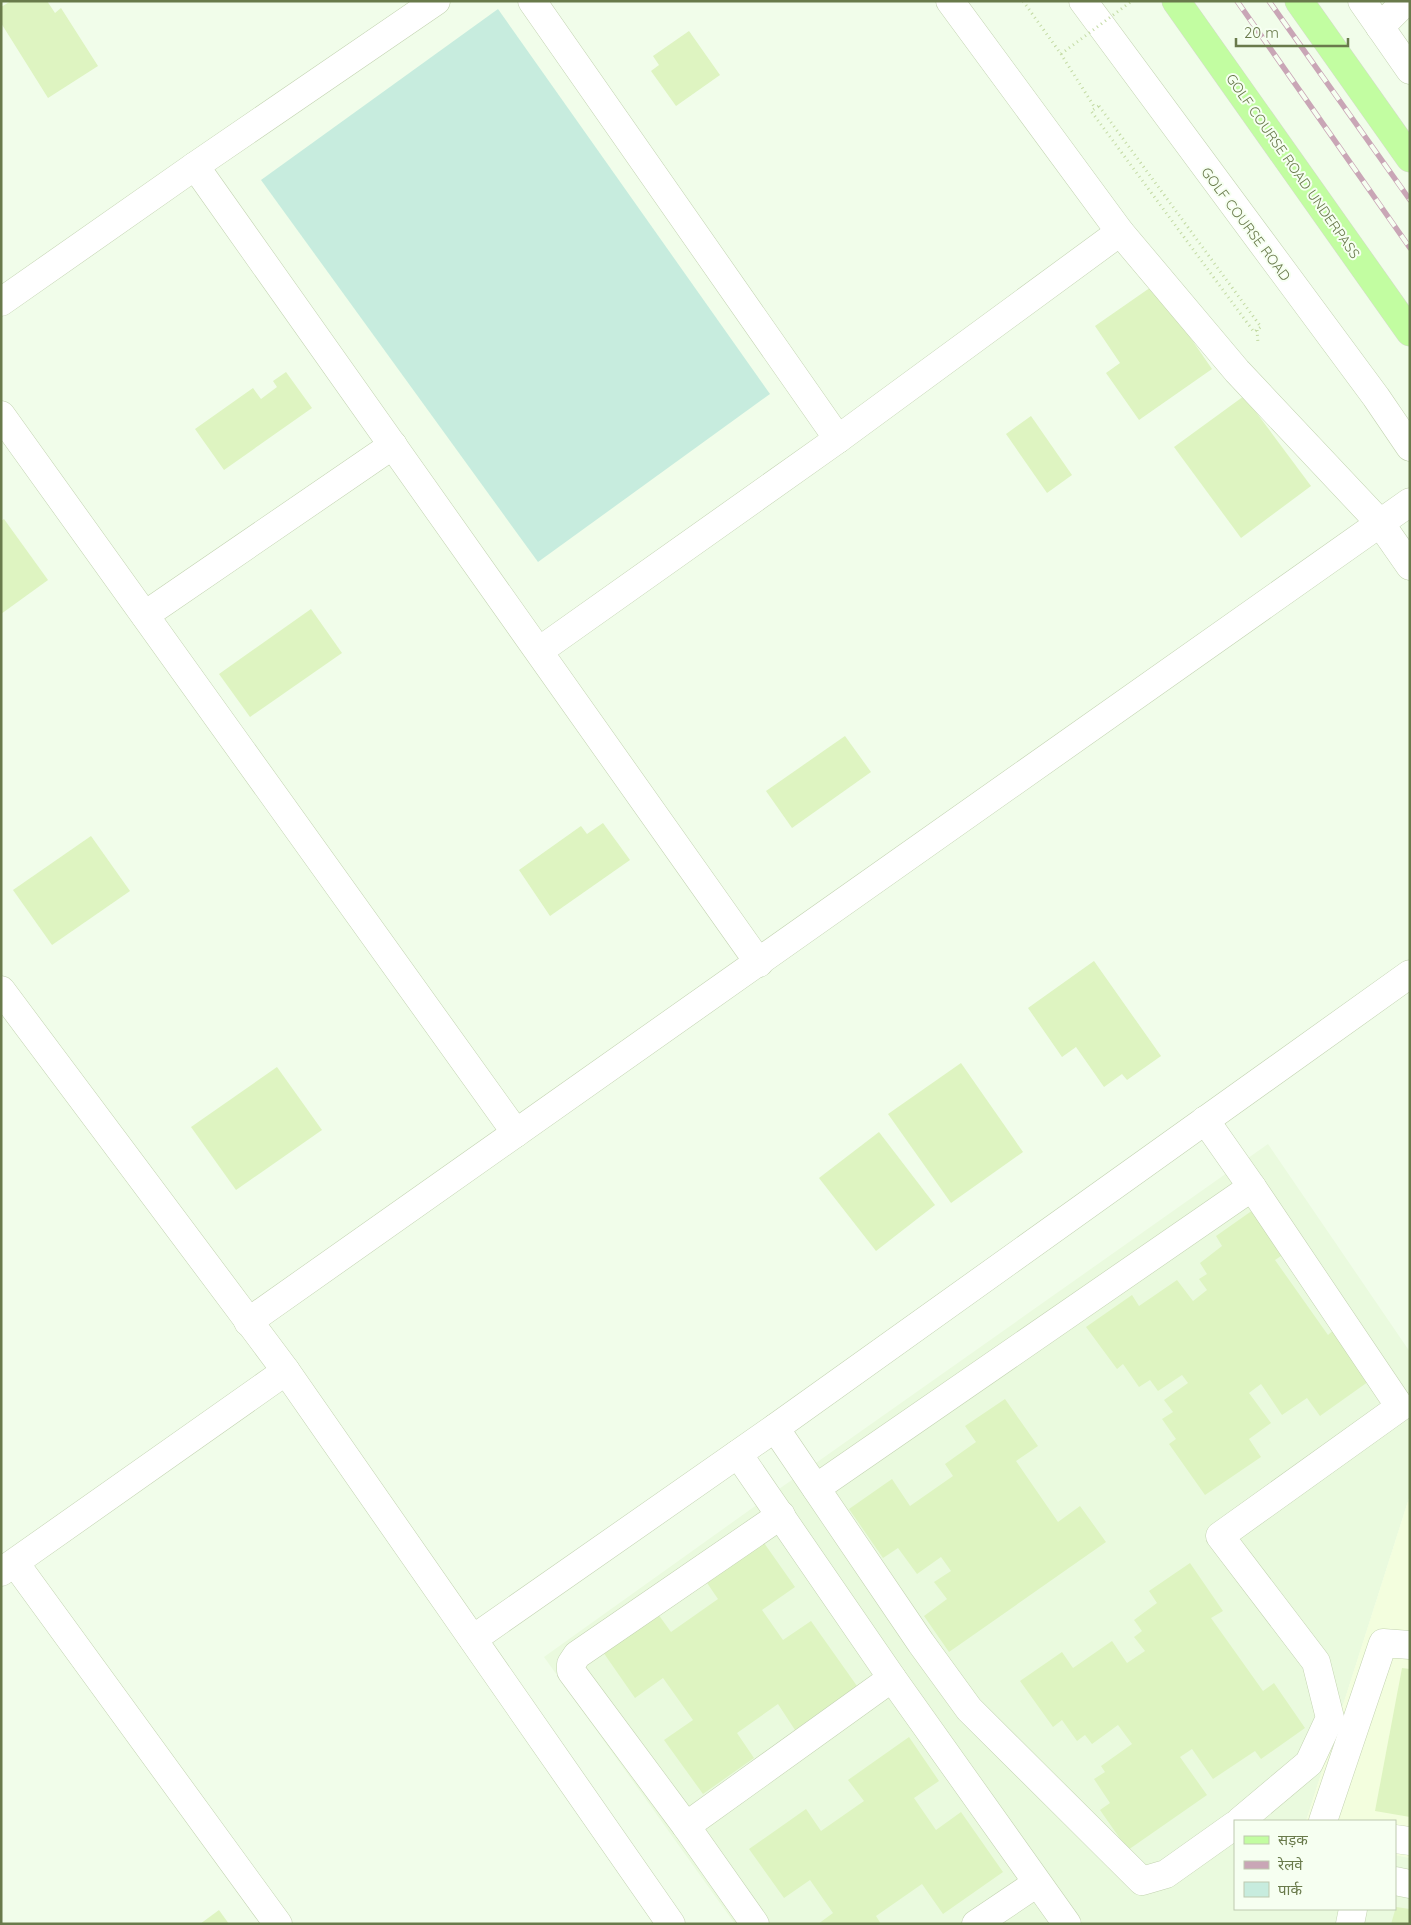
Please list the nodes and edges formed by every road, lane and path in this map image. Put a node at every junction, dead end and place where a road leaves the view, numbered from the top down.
1 (436, 1) edge
2 (532, 1) edge
3 (950, 1) edge
4 (1023, 1) edge
5 (1082, 1) edge
6 (1132, 1) edge
7 (1176, 1) edge
8 (1299, 1) edge
9 (1362, 1) edge
10 (1406, 1) edge
11 (1380, 27) junction
12 (1061, 54) junction
13 (1410, 70) edge
14 (1095, 108) junction
15 (1410, 158) edge
16 (195, 166) junction
17 (1120, 232) junction
18 (1, 302) edge
19 (1410, 332) edge
20 (1, 415) edge
21 (838, 439) junction
22 (393, 445) junction
23 (1410, 446) edge
24 (1410, 502) edge
25 (1380, 523) junction
26 (1410, 566) edge
27 (145, 615) junction
28 (539, 651) junction
29 (759, 963) junction
30 (1410, 974) edge
31 (1, 990) edge
32 (1205, 1120) junction
33 (516, 1133) junction
34 (1252, 1187) junction
35 (248, 1322) junction
36 (286, 1372) junction
37 (775, 1428) junction
38 (738, 1454) junction
39 (816, 1488) junction
40 (781, 1515) junction
41 (8, 1568) edge
42 (473, 1639) junction
43 (1410, 1645) edge
44 (892, 1678) junction
45 (1241, 1820) edge
46 (1323, 1820) edge
47 (686, 1826) junction
48 (1234, 1826) edge
49 (1396, 1839) edge
50 (1410, 1841) edge
51 (1037, 1882) junction
52 (1396, 1882) edge
53 (1410, 1884) edge
54 (1353, 1910) edge
55 (278, 1924) edge
56 (671, 1924) edge
57 (755, 1924) edge
58 (976, 1924) edge
59 (1067, 1924) edge
60 (1350, 1924) edge

1 - 16 street
2 - 21 street
3 - 17 street
4 - 12 path
5 - 23 street, GOLF COURSE ROAD
6 - 12 path, bridge
7 - 19 main road, GOLF COURSE ROAD UNDERPASS
8 - 15 main road
9 - 11 street
10 - 11 street
11 - 13 street
12 - 14 path
14 - 14 path
16 - 18 street
16 - 22 street
17 - 21 street
17 - 25 street
20 - 27 street
21 - 28 street
22 - 27 street
22 - 28 street
24 - 25 street
25 - 26 street
25 - 29 street
27 - 33 street
28 - 29 street
29 - 33 street
30 - 32 street
31 - 35 street
32 - 34 street
32 - 37 street
33 - 35 street
34 - 39 street
34 - 45 street
35 - 36 street
36 - 41 street
36 - 42 street
37 - 38 street
37 - 39 street
38 - 40 street
38 - 42 street
39 - 48 street
40 - 44 street
40 - 47 street
41 - 55 street
42 - 56 street
43 - 46 street
44 - 47 street
44 - 51 street
47 - 57 street
49 - 50 street
51 - 58 street
51 - 59 street
52 - 53 street
54 - 60 street

